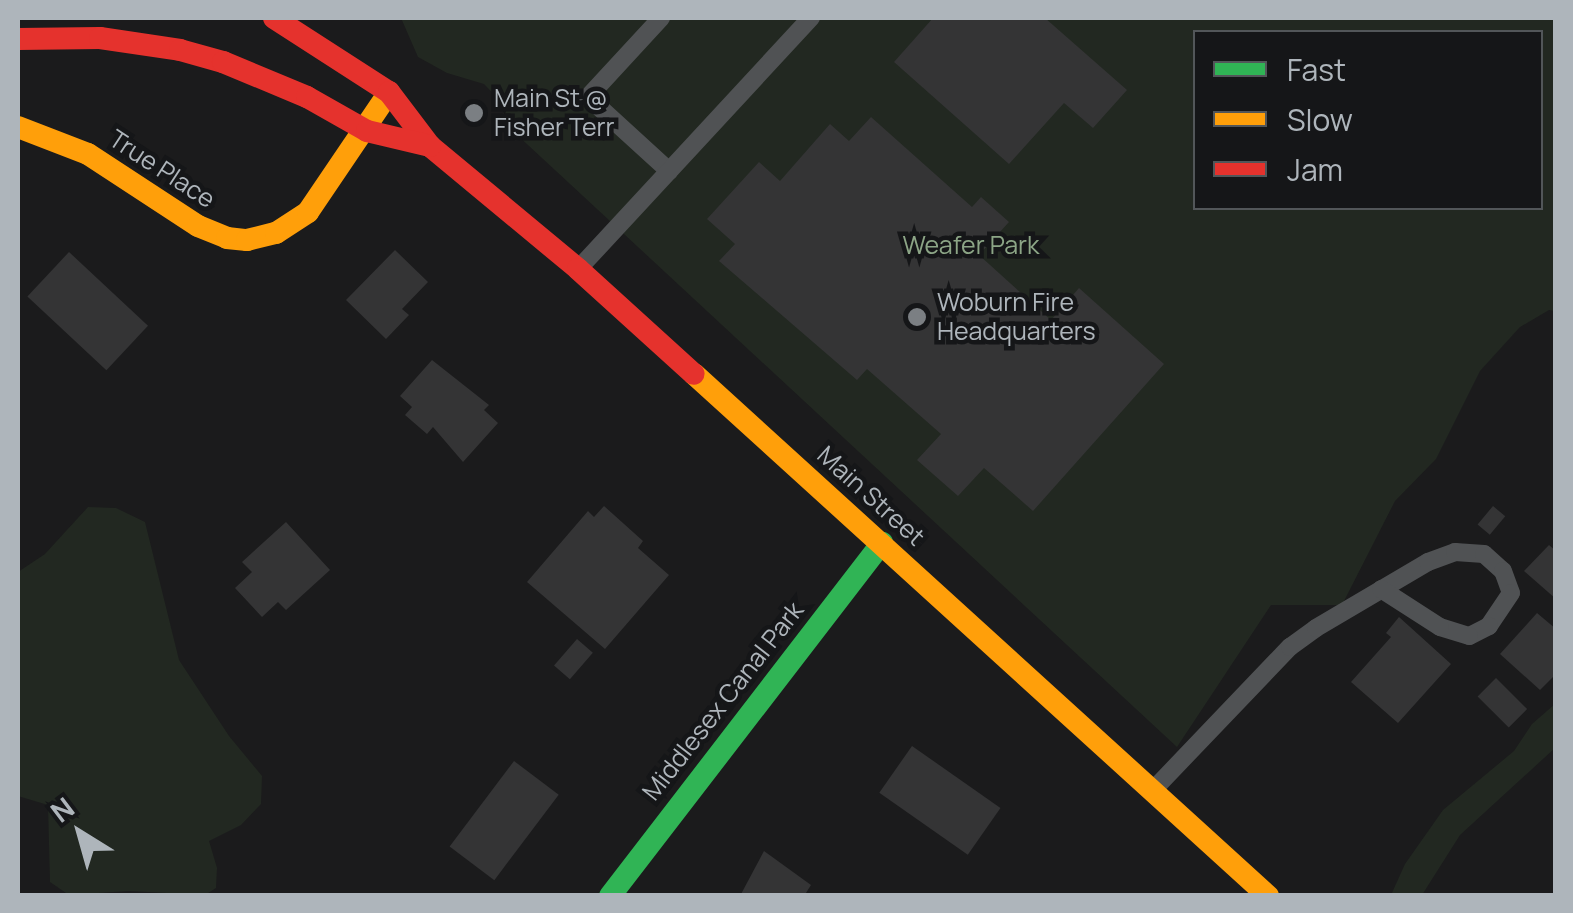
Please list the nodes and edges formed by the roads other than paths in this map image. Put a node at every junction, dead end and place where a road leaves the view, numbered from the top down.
1 (274, 18) edge
2 (661, 18) edge
3 (811, 18) edge
4 (18, 39) edge
5 (389, 92) junction
6 (18, 127) edge
7 (367, 131) junction
8 (430, 146) junction
9 (669, 171) junction
10 (578, 269) junction
11 (882, 543) junction
12 (1382, 589) junction
13 (1152, 791) junction
14 (610, 896) edge
15 (1268, 896) edge

1 - 5 main road, Main Street
2 - 9 lane
3 - 9 lane
4 - 7 main road, Main Street
5 - 7 main road, True Place
5 - 8 main road, Main Street
6 - 7 main road, True Place
7 - 8 main road, Main Street
8 - 10 main road, Main Street
9 - 10 lane
10 - 11 main road, Main Street
11 - 13 main road, Main Street
11 - 14 main road, Middlesex Canal Park
12 - 12 lane
12 - 13 lane
13 - 15 main road, Main Street

